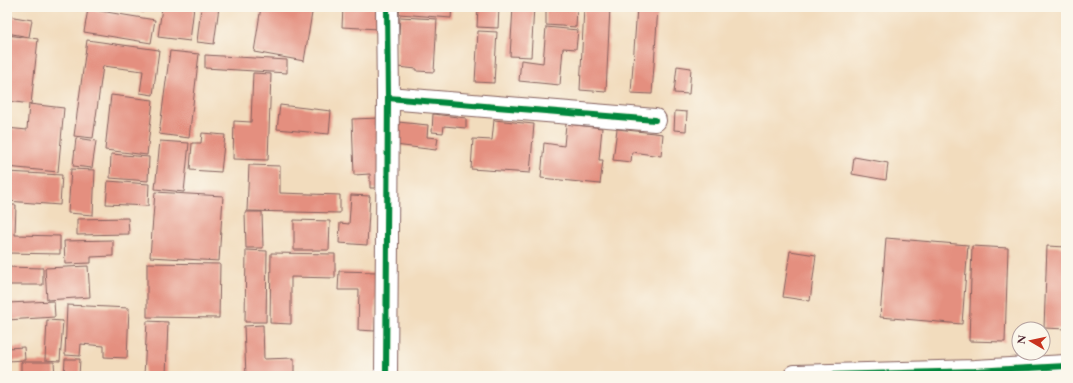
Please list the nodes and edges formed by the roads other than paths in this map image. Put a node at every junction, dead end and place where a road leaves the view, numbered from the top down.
1 (387, 7) edge
2 (388, 98) junction
3 (655, 120) dead end
4 (1066, 366) edge
5 (386, 376) edge
6 (795, 376) edge

1 - 2 street
2 - 3 street
2 - 5 street
4 - 6 street

